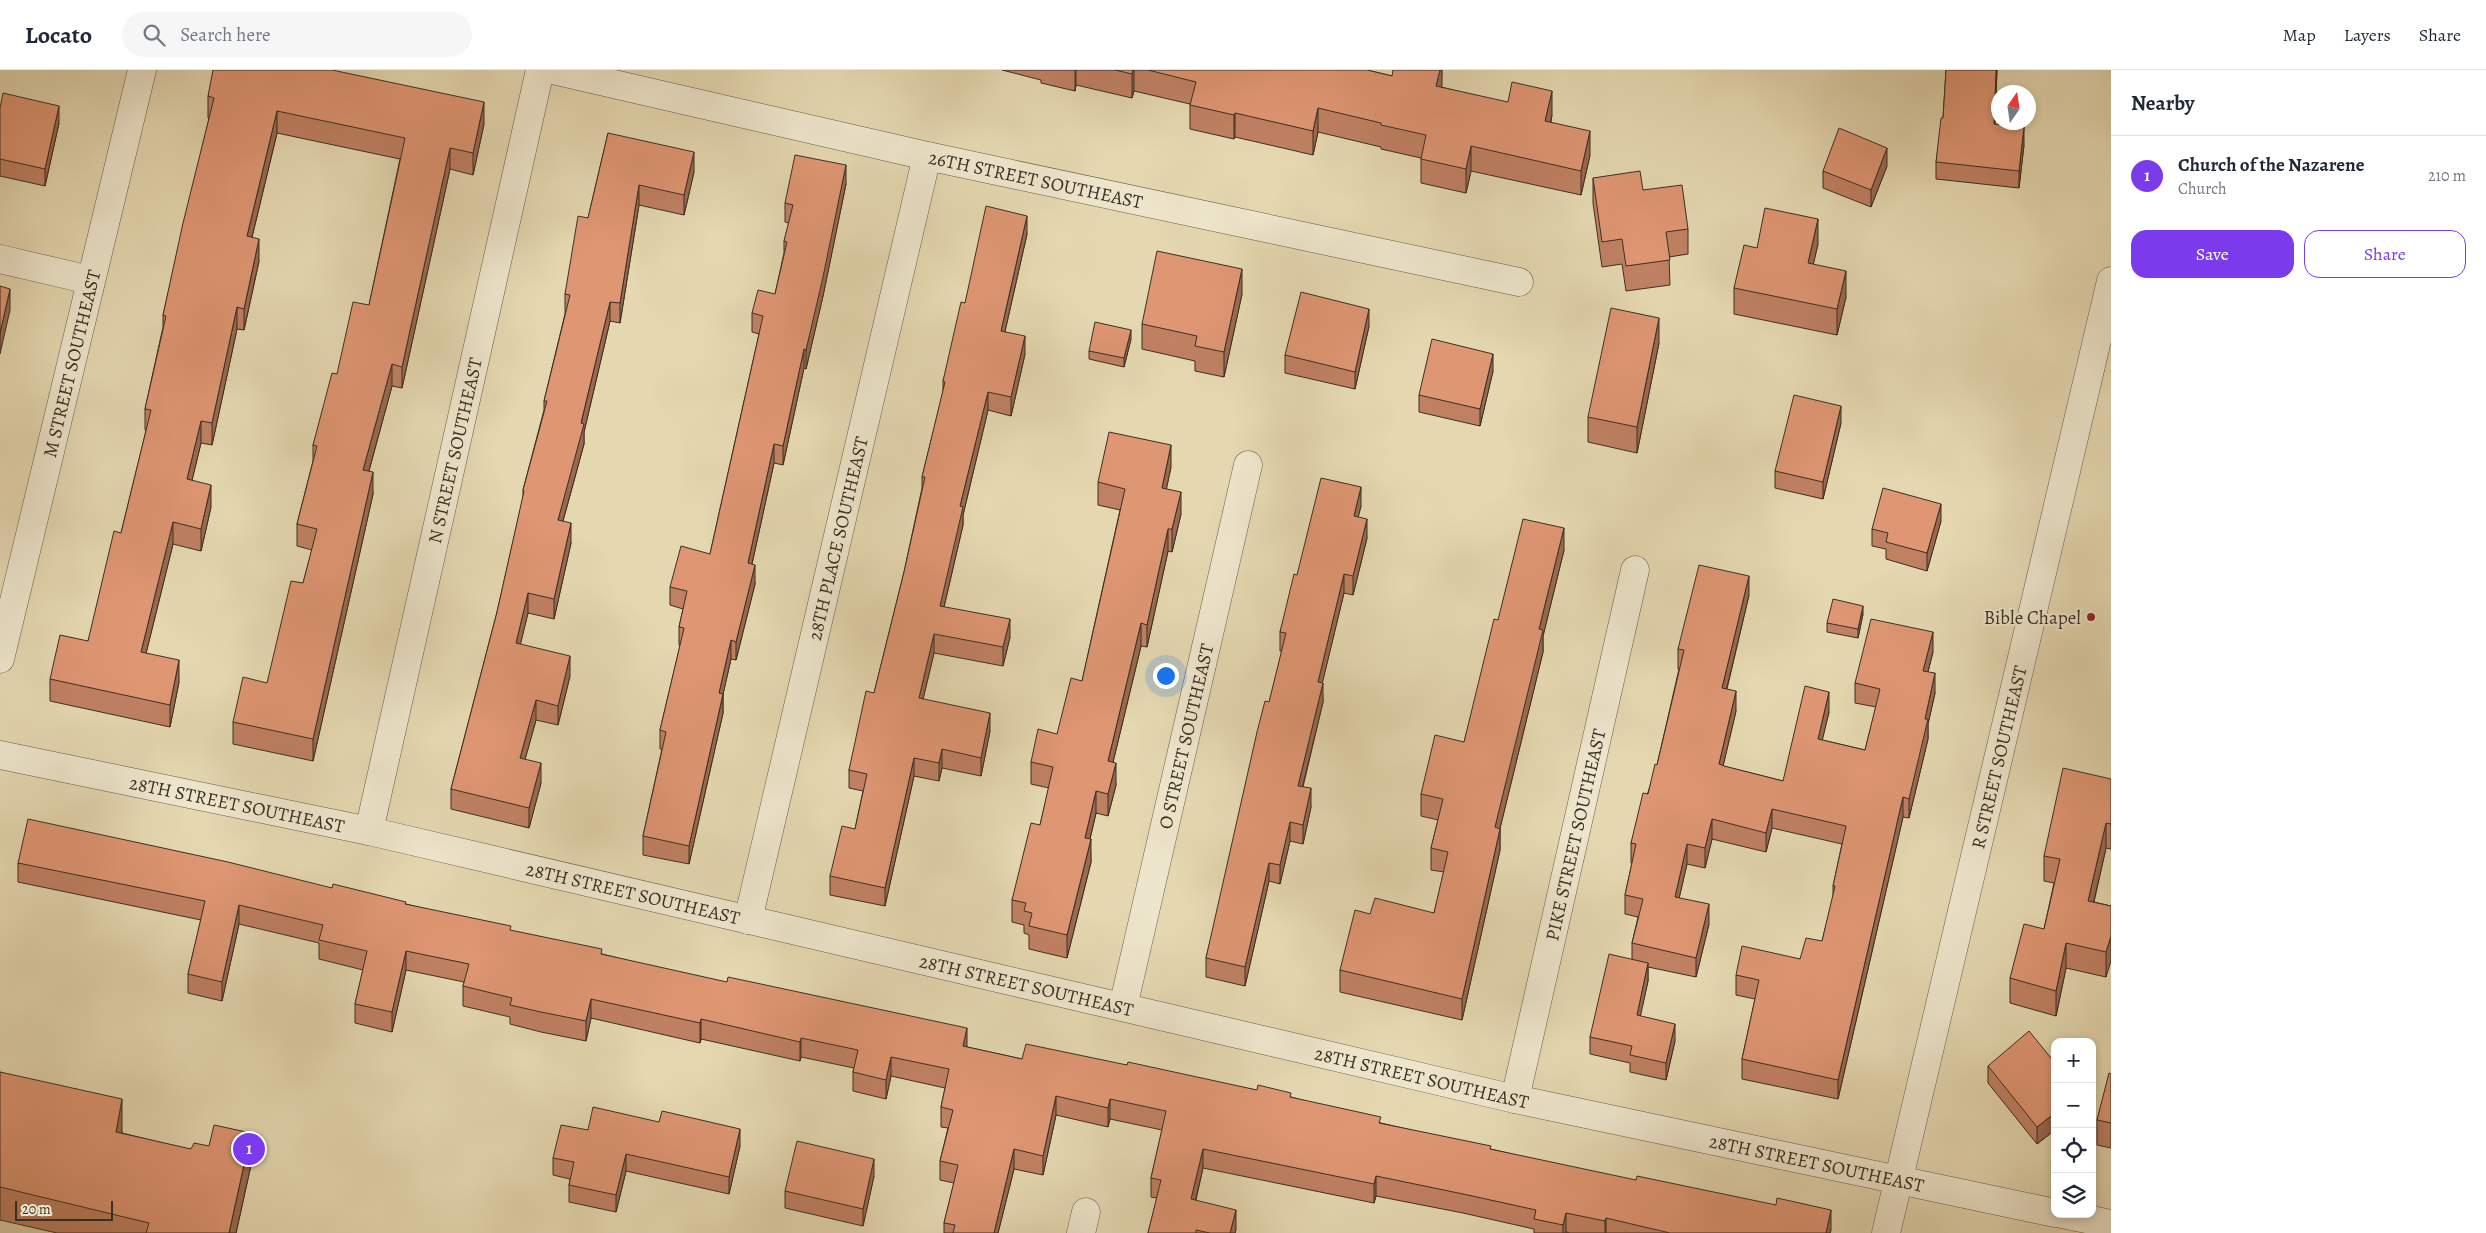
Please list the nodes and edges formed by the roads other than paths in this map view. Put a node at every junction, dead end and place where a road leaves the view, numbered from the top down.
1 (142, 70) edge
2 (540, 70) edge
3 (552, 70) edge
4 (927, 156) junction
5 (0, 259) edge
6 (90, 280) junction
7 (2111, 281) edge
8 (1519, 282) dead end
9 (1248, 465) dead end
10 (1635, 570) dead end
11 (0, 658) edge
12 (0, 754) edge
13 (369, 831) junction
14 (748, 920) junction
15 (1122, 1008) junction
16 (1514, 1099) junction
17 (1899, 1182) junction
18 (2051, 1212) edge
19 (2082, 1218) edge
20 (2111, 1224) edge
21 (1886, 1233) edge

1 - 6 street, M STREET SOUTHEAST
2 - 13 street, N STREET SOUTHEAST
3 - 4 street, 26TH STREET SOUTHEAST
4 - 8 street, 26TH STREET SOUTHEAST
4 - 14 street, 28TH PLACE SOUTHEAST
5 - 6 street
6 - 11 street, M STREET SOUTHEAST
7 - 17 street, R STREET SOUTHEAST
9 - 15 street, O STREET SOUTHEAST
10 - 16 street, PIKE STREET SOUTHEAST
12 - 13 street, 28TH STREET SOUTHEAST
13 - 14 street, 28TH STREET SOUTHEAST
14 - 15 street, 28TH STREET SOUTHEAST
15 - 16 street, 28TH STREET SOUTHEAST
16 - 17 street, 28TH STREET SOUTHEAST
17 - 18 street, 28TH STREET SOUTHEAST
17 - 21 street, R STREET SOUTHEAST
19 - 20 street

